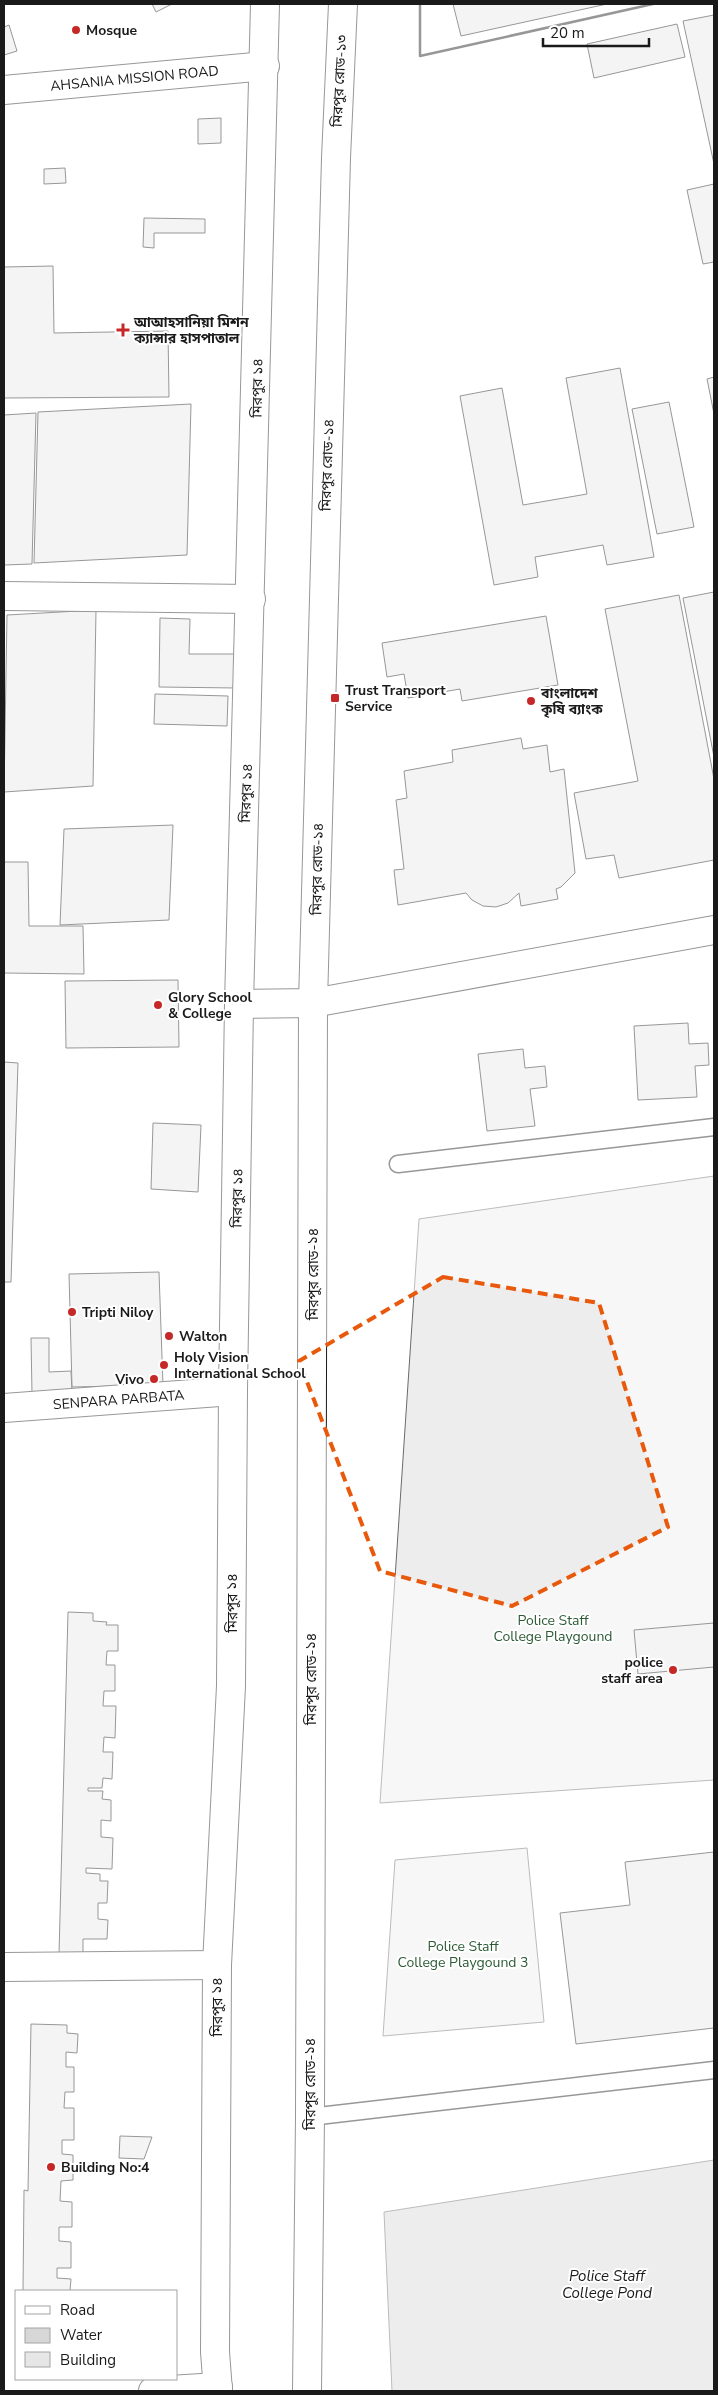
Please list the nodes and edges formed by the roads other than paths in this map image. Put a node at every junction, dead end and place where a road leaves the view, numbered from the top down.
1 (265, 4) edge
2 (342, 4) edge
3 (265, 66) junction
4 (4, 90) edge
5 (336, 158) joint
6 (4, 596) edge
7 (251, 599) junction
8 (714, 930) edge
9 (314, 1003) junction
10 (239, 1004) junction
11 (714, 1127) edge
12 (398, 1164) dead end
13 (233, 1391) junction
14 (4, 1408) edge
15 (217, 1965) junction
16 (4, 1967) edge
17 (714, 2070) edge
18 (310, 2117) junction
19 (218, 2389) edge
20 (152, 2391) edge
21 (307, 2391) edge

1 - 3 main road, মিরপুর ১৪
2 - 5 main road, মিরপুর রোড-১৩
3 - 4 main road, AHSANIA MISSION ROAD
3 - 7 main road, মিরপুর ১৪
5 - 9 main road, মিরপুর রোড-১৪
6 - 7 main road
7 - 10 main road, মিরপুর ১৪
8 - 9 main road
9 - 10 main road
9 - 18 main road, মিরপুর রোড-১৪
10 - 13 main road, মিরপুর ১৪
11 - 12 lane
13 - 14 main road, SENPARA PARBATA
13 - 15 main road, মিরপুর ১৪
15 - 16 main road
15 - 19 main road, মিরপুর ১৪
17 - 18 lane
18 - 21 main road, মিরপুর রোড-১৪
19 - 20 main road

